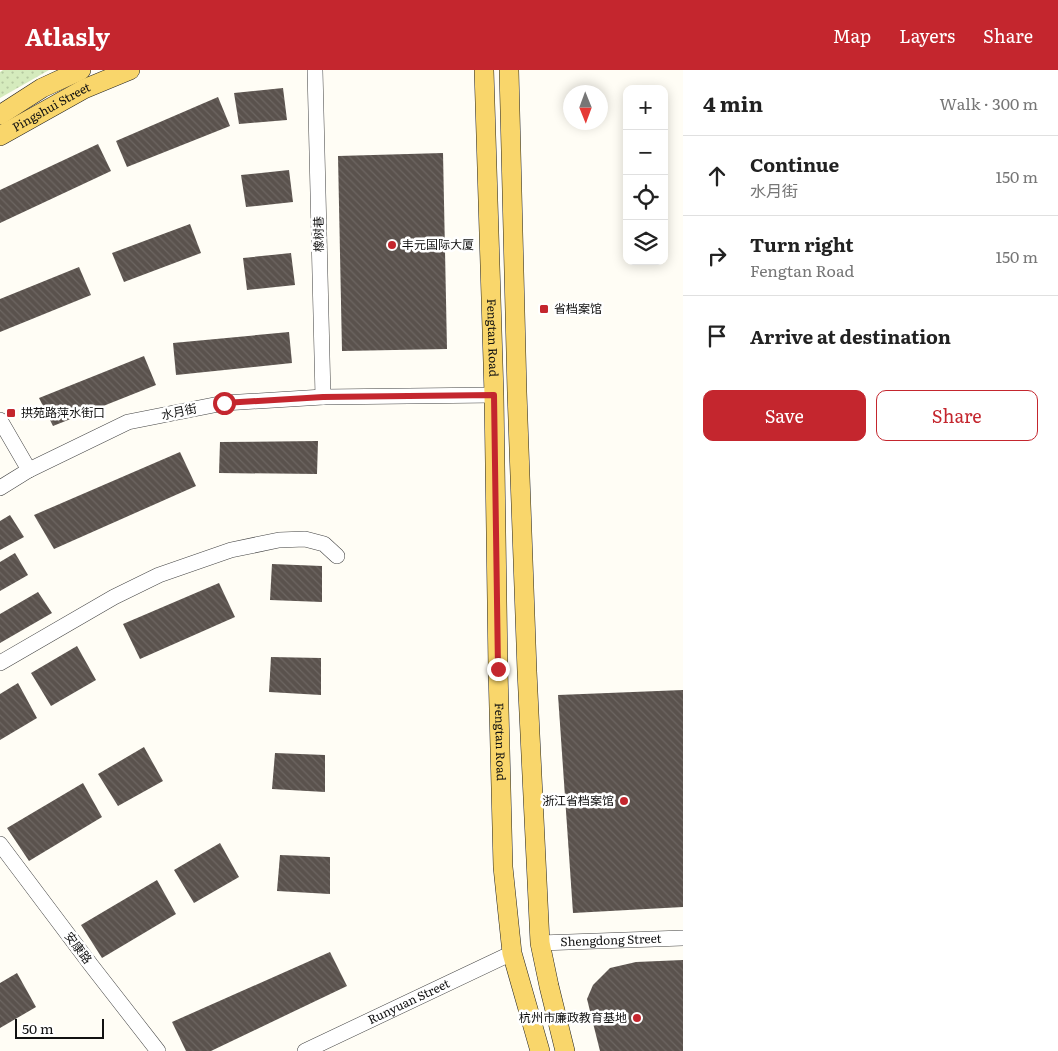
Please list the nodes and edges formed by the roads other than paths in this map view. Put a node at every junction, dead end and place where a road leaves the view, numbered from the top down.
1 (81, 70) edge
2 (130, 70) edge
3 (316, 70) edge
4 (484, 70) edge
5 (509, 70) edge
6 (0, 116) edge
7 (0, 136) edge
8 (494, 395) junction
9 (323, 397) junction
10 (0, 420) edge
11 (30, 470) junction
12 (0, 488) edge
13 (337, 556) dead end
14 (0, 663) edge
15 (0, 844) edge
16 (683, 938) edge
17 (540, 943) junction
18 (512, 953) junction
19 (158, 1051) edge
20 (305, 1051) edge
21 (540, 1051) edge
22 (565, 1051) edge

1 - 6 main road, Pingshui Street
2 - 7 main road, Pingshui Street
3 - 9 street, 橡树巷
4 - 8 main road, Fengtan Road
5 - 17 main road, Fengtan Road
8 - 9 street, 水月街
8 - 18 main road, Fengtan Road
9 - 11 street, 水月街
10 - 11 street
11 - 12 street, 水月街
13 - 14 street
15 - 19 street, 安康路
16 - 17 street, Shengdong Street
17 - 22 main road, Fengtan Road
18 - 20 street, Runyuan Street
18 - 21 main road, Fengtan Road

